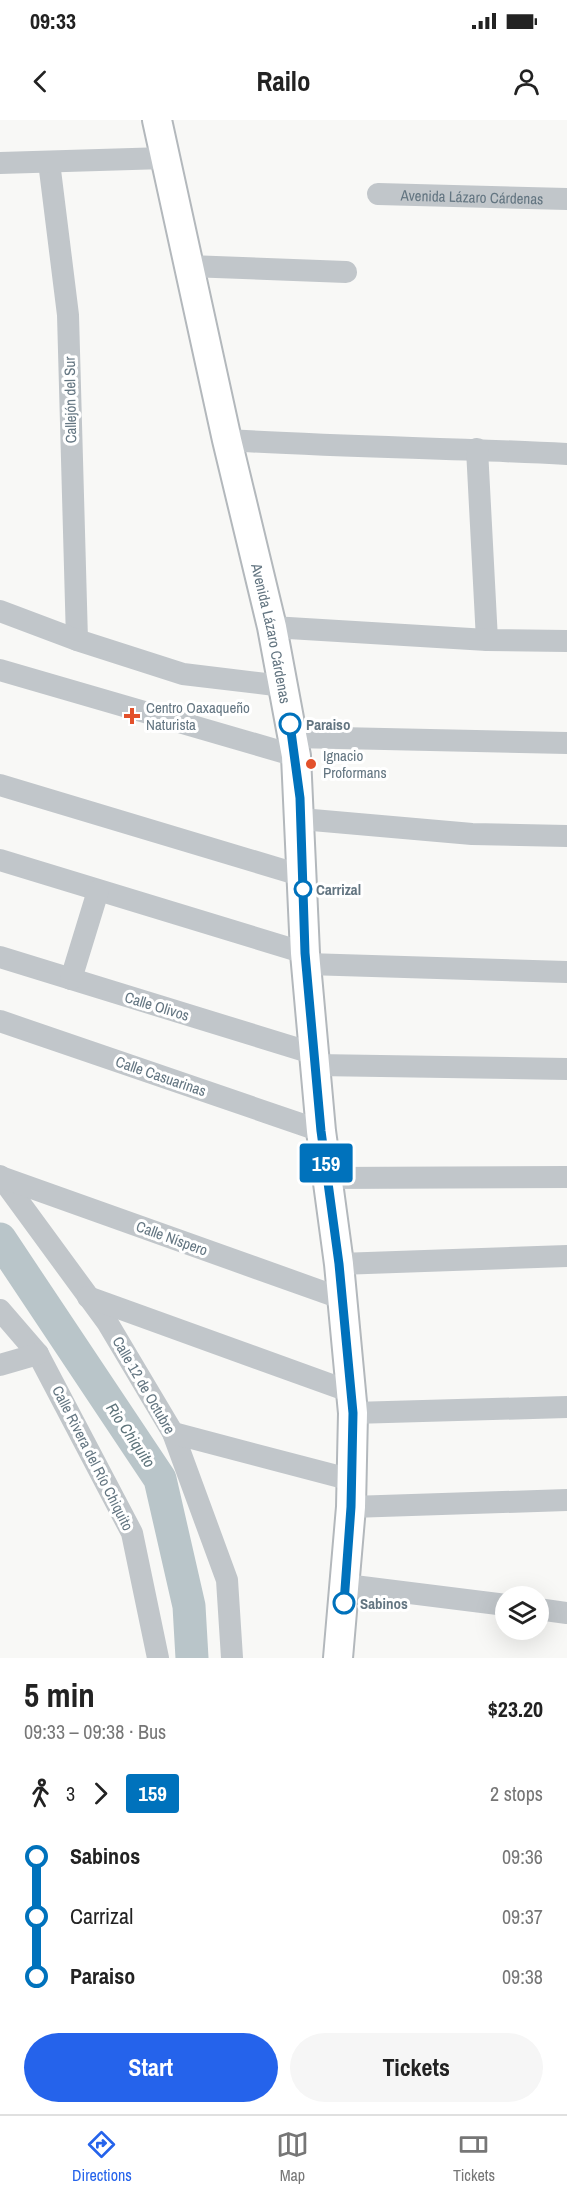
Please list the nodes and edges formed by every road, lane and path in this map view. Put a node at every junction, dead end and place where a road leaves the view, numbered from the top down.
1 (157, 120) edge
2 (165, 158) junction
3 (49, 162) junction
4 (0, 164) edge
5 (378, 194) dead end
6 (567, 199) edge
7 (189, 266) junction
8 (346, 272) dead end
9 (227, 440) junction
10 (477, 449) junction
11 (567, 454) edge
12 (0, 611) edge
13 (272, 627) junction
14 (77, 640) junction
15 (487, 640) junction
16 (567, 641) edge
17 (0, 670) edge
18 (283, 686) junction
19 (567, 743) edge
20 (295, 746) junction
21 (0, 785) edge
22 (301, 819) junction
23 (567, 836) edge
24 (0, 860) edge
25 (303, 876) junction
26 (98, 891) junction
27 (0, 957) edge
28 (306, 959) junction
29 (567, 972) edge
30 (71, 979) junction
31 (0, 1021) edge
32 (315, 1060) junction
33 (567, 1069) edge
34 (321, 1131) junction
35 (1, 1177) edge
36 (567, 1177) edge
37 (327, 1178) junction
38 (567, 1256) edge
39 (339, 1264) junction
40 (88, 1297) junction
41 (343, 1299) junction
42 (0, 1310) edge
43 (38, 1353) junction
44 (0, 1365) edge
45 (352, 1403) junction
46 (567, 1407) edge
47 (173, 1433) junction
48 (352, 1494) junction
49 (567, 1500) edge
50 (346, 1585) junction
51 (495, 1604) edge
52 (549, 1611) edge
53 (567, 1613) edge
54 (158, 1658) edge
55 (232, 1658) edge
56 (341, 1658) edge

1 - 2 main road, Avenida Lázaro Cárdenas
2 - 3 street
2 - 7 main road, Avenida Lázaro Cárdenas
3 - 4 street
3 - 14 street, Callejón del Sur
5 - 6 street, Avenida Lázaro Cárdenas
7 - 8 street
7 - 9 main road, Avenida Lázaro Cárdenas
9 - 10 street
9 - 13 main road, Avenida Lázaro Cárdenas
10 - 11 street
10 - 15 street
12 - 14 street
13 - 15 street
13 - 18 main road, Avenida Lázaro Cárdenas
14 - 18 street
15 - 16 street
17 - 20 street
18 - 20 main road, Avenida Lázaro Cárdenas
19 - 20 street
20 - 22 main road, Avenida Lázaro Cárdenas
21 - 25 street
22 - 23 street
22 - 25 main road, Avenida Lázaro Cárdenas
24 - 26 street
25 - 28 main road, Avenida Lázaro Cárdenas
26 - 28 street
26 - 30 street
27 - 30 street, Calle Olivos
28 - 29 street
28 - 32 main road, Avenida Lázaro Cárdenas
30 - 32 street, Calle Olivos
31 - 34 street, Calle Casuarinas
32 - 33 street, Calle Olivos
32 - 34 main road, Avenida Lázaro Cárdenas
34 - 37 main road, Avenida Lázaro Cárdenas
35 - 40 street, Calle 12 de Octubre
35 - 41 street, Calle Níspero
36 - 37 street
37 - 39 main road, Avenida Lázaro Cárdenas
38 - 39 street
39 - 41 main road, Avenida Lázaro Cárdenas
40 - 45 street
40 - 47 street, Calle 12 de Octubre
41 - 45 main road, Avenida Lázaro Cárdenas
42 - 43 street, Calle Rivera del Río Chiquito
43 - 44 street
43 - 54 street, Calle Rivera del Río Chiquito
45 - 46 street
45 - 48 main road, Avenida Lázaro Cárdenas
47 - 48 street
47 - 55 street, Calle 12 de Octubre
48 - 49 street
48 - 50 main road, Avenida Lázaro Cárdenas
50 - 51 street
50 - 56 main road, Avenida Lázaro Cárdenas
52 - 53 street

